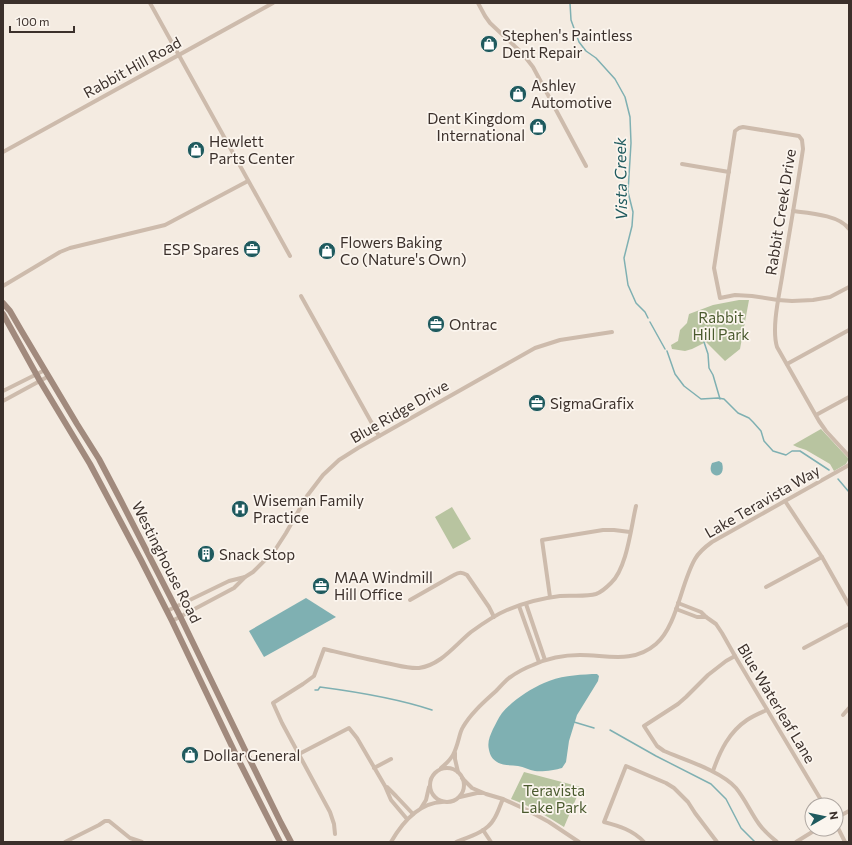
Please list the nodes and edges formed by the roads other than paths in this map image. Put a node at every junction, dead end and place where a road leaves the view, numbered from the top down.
1 (150, 3) edge
2 (273, 3) edge
3 (478, 3) edge
4 (179, 54) junction
5 (3, 152) edge
6 (682, 164) dead end
7 (586, 166) dead end
8 (729, 172) junction
9 (248, 181) junction
10 (793, 211) junction
11 (849, 230) edge
12 (290, 256) dead end
13 (3, 286) edge
14 (849, 287) edge
15 (301, 296) dead end
16 (778, 300) junction
17 (3, 303) edge
18 (3, 314) edge
19 (849, 330) edge
20 (612, 332) dead end
21 (787, 364) junction
22 (45, 370) junction
23 (36, 374) junction
24 (49, 376) junction
25 (40, 381) junction
26 (3, 391) edge
27 (849, 397) edge
28 (3, 401) edge
29 (816, 415) junction
30 (379, 436) junction
31 (849, 456) edge
32 (849, 465) edge
33 (785, 501) junction
34 (636, 506) dead end
35 (630, 532) junction
36 (822, 557) junction
37 (245, 577) junction
38 (766, 587) dead end
39 (550, 598) junction
40 (410, 600) dead end
41 (678, 603) junction
42 (526, 604) junction
43 (849, 605) edge
44 (519, 606) junction
45 (176, 607) junction
46 (676, 609) junction
47 (167, 611) junction
48 (180, 616) junction
49 (494, 617) junction
50 (706, 617) junction
51 (172, 621) junction
52 (849, 624) edge
53 (804, 648) dead end
54 (735, 656) junction
55 (545, 660) junction
56 (539, 662) junction
57 (849, 708) edge
58 (767, 710) junction
59 (843, 715) dead end
60 (455, 751) junction
61 (300, 754) junction
62 (390, 759) dead end
63 (374, 768) junction
64 (441, 768) junction
65 (458, 772) junction
66 (713, 772) junction
67 (462, 778) junction
68 (430, 785) junction
69 (385, 786) junction
70 (486, 794) junction
71 (819, 797) edge
72 (458, 798) junction
73 (503, 799) junction
74 (446, 802) junction
75 (421, 808) junction
76 (413, 814) junction
77 (406, 819) junction
78 (483, 830) junction
79 (335, 834) dead end
80 (73, 838) junction
81 (65, 842) edge
82 (77, 842) edge
83 (142, 842) edge
84 (280, 842) edge
85 (291, 842) edge
86 (391, 842) edge
87 (456, 842) edge
88 (491, 842) edge
89 (579, 842) edge
90 (644, 842) edge
91 (717, 842) edge
92 (776, 842) edge

1 - 4 street
2 - 4 street, Rabbit Hill Road
3 - 7 street
4 - 5 street, Rabbit Hill Road
4 - 9 street
6 - 8 street
8 - 10 street, Rabbit Creek Drive
8 - 16 street, Rabbit Creek Drive
9 - 12 street
9 - 13 street
10 - 11 street
10 - 16 street, Rabbit Creek Drive
14 - 16 street
15 - 30 street
16 - 21 street, Rabbit Creek Drive
17 - 22 main road, Westinghouse Road
18 - 23 main road, Westinghouse Road
19 - 21 street
20 - 30 street, Blue Ridge Drive
21 - 29 street, Rabbit Creek Drive
22 - 23 street
22 - 24 main road, Westinghouse Road
23 - 25 main road, Westinghouse Road
23 - 26 street
24 - 25 street
24 - 45 main road, Westinghouse Road
25 - 28 street
25 - 47 main road, Westinghouse Road
27 - 29 street
29 - 31 street, Rabbit Creek Drive
30 - 37 street, Blue Ridge Drive
32 - 33 street, Lake Teravista Way
33 - 36 street
33 - 41 street, Lake Teravista Way
34 - 35 street
35 - 39 street
35 - 39 street
36 - 38 street
36 - 43 street
37 - 45 street, Blue Ridge Drive
37 - 48 street, Blue Ridge Drive
39 - 42 street
40 - 49 street
41 - 46 street, Lake Teravista Way
41 - 50 street, Blue Waterleaf Lane
42 - 44 street
42 - 55 street
44 - 49 street
44 - 56 street
45 - 47 street, Blue Ridge Drive
45 - 48 main road, Westinghouse Road
46 - 50 street
46 - 55 street, Lake Teravista Way
47 - 51 main road, Westinghouse Road
48 - 51 street, Blue Ridge Drive
48 - 85 main road, Westinghouse Road
49 - 61 street
50 - 54 street, Blue Waterleaf Lane
51 - 84 main road, Westinghouse Road
52 - 53 street
54 - 58 street, Blue Waterleaf Lane
54 - 66 street
55 - 56 street, Lake Teravista Way
56 - 60 street, Lake Teravista Way
57 - 59 street
58 - 66 street
58 - 71 street, Blue Waterleaf Lane
60 - 64 street, Lake Teravista Way
60 - 65 street, Lake Teravista Way
61 - 63 street
61 - 79 street
62 - 63 street
63 - 69 street
64 - 65 street
64 - 68 street
65 - 67 street
66 - 92 street
67 - 70 street
67 - 72 street
68 - 74 street
68 - 75 street
69 - 76 street
69 - 77 street
70 - 72 street
70 - 73 street
72 - 74 street
73 - 78 street
73 - 89 street
74 - 75 street
75 - 76 street
76 - 77 street
77 - 86 street
78 - 87 street
78 - 88 street
80 - 81 street
80 - 82 street
80 - 83 street
90 - 91 street

